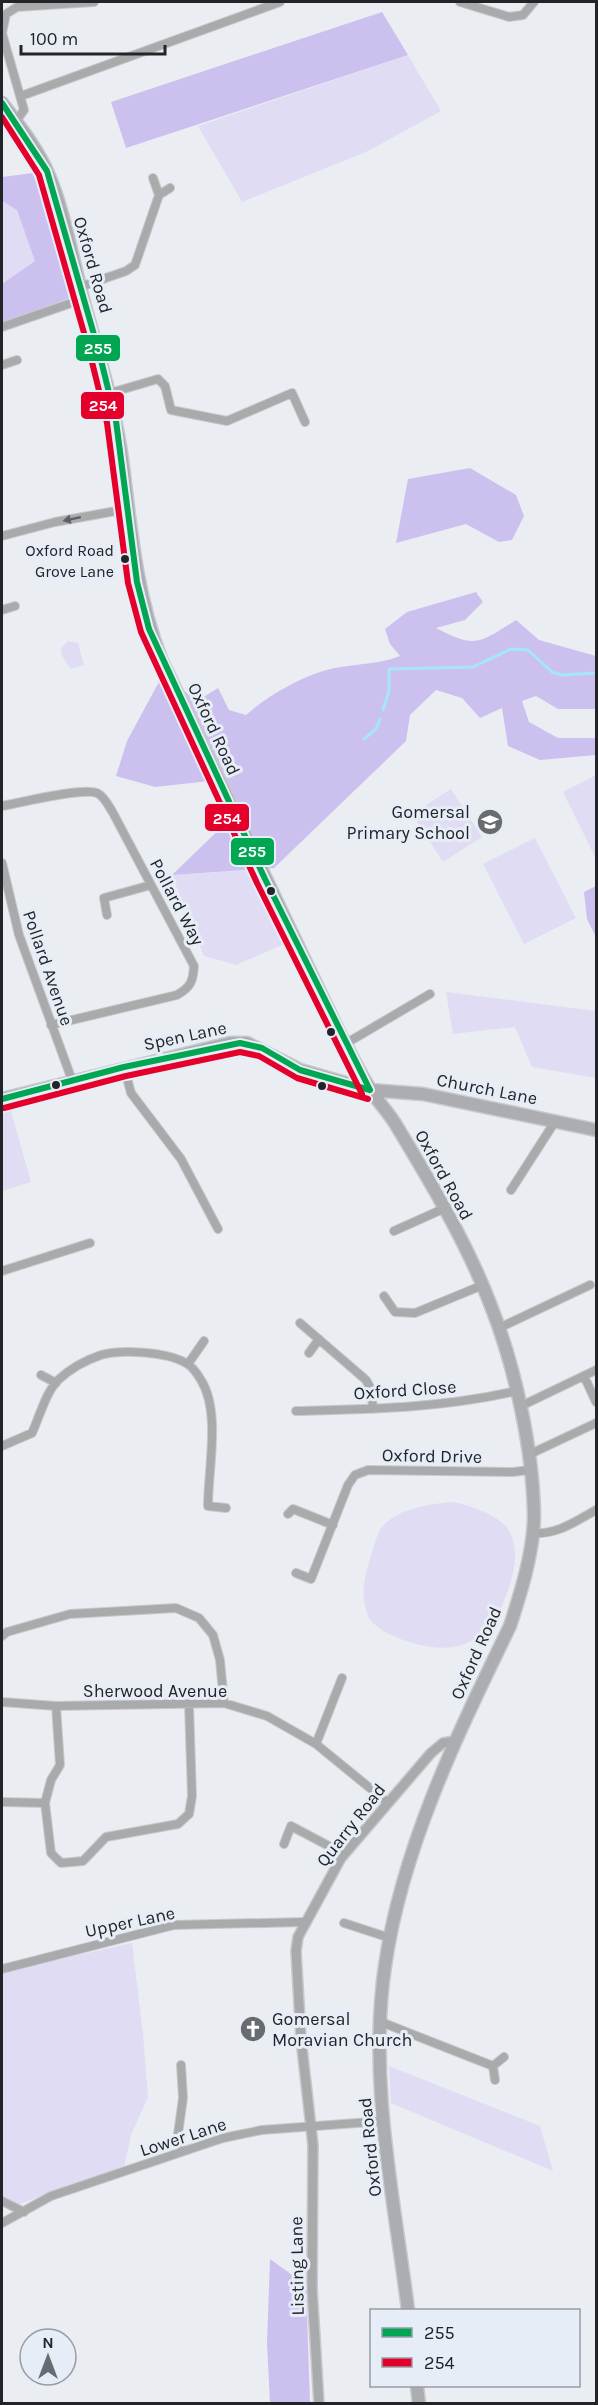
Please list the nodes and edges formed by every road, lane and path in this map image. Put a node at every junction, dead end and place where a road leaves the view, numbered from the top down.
1 (94, 2) edge
2 (280, 2) edge
3 (460, 2) edge
4 (534, 2) edge
5 (4, 11) edge
6 (21, 96) junction
7 (2, 103) edge
8 (16, 121) junction
9 (153, 178) dead end
10 (170, 188) dead end
11 (159, 195) junction
12 (82, 293) junction
13 (2, 327) edge
14 (17, 360) dead end
15 (2, 365) edge
16 (110, 393) junction
17 (305, 422) dead end
18 (127, 509) junction
19 (2, 536) edge
20 (15, 606) dead end
21 (2, 610) edge
22 (2, 806) edge
23 (2, 863) edge
24 (151, 885) junction
25 (107, 915) dead end
26 (430, 994) dead end
27 (51, 1025) junction
28 (345, 1044) junction
29 (124, 1067) junction
30 (72, 1080) junction
31 (370, 1090) junction
32 (2, 1099) edge
33 (556, 1120) junction
34 (597, 1130) edge
35 (511, 1190) dead end
36 (443, 1209) junction
37 (218, 1229) dead end
38 (394, 1231) dead end
39 (90, 1243) dead end
40 (2, 1271) edge
41 (483, 1285) junction
42 (590, 1285) dead end
43 (384, 1296) dead end
44 (300, 1323) dead end
45 (499, 1328) junction
46 (319, 1339) junction
47 (204, 1341) dead end
48 (309, 1353) dead end
49 (188, 1364) junction
50 (597, 1370) edge
51 (41, 1374) dead end
52 (584, 1376) junction
53 (56, 1383) junction
54 (516, 1391) junction
55 (597, 1402) edge
56 (519, 1407) junction
57 (373, 1409) junction
58 (296, 1411) dead end
59 (597, 1423) edge
60 (2, 1446) edge
61 (528, 1455) junction
62 (530, 1470) junction
63 (226, 1508) dead end
64 (291, 1509) dead end
65 (597, 1510) edge
66 (333, 1525) junction
67 (532, 1533) junction
68 (296, 1573) dead end
69 (2, 1636) edge
70 (342, 1678) dead end
71 (2, 1702) edge
72 (224, 1703) junction
73 (189, 1705) junction
74 (56, 1706) junction
75 (455, 1741) junction
76 (316, 1744) junction
77 (2, 1802) edge
78 (387, 1802) junction
79 (45, 1803) junction
80 (284, 1844) dead end
81 (344, 1854) junction
82 (304, 1922) junction
83 (344, 1923) dead end
84 (390, 1938) junction
85 (2, 1969) edge
86 (381, 2022) junction
87 (504, 2056) dead end
88 (181, 2065) dead end
89 (493, 2066) junction
90 (495, 2080) dead end
91 (384, 2121) junction
92 (312, 2128) junction
93 (183, 2150) junction
94 (2, 2201) edge
95 (24, 2212) junction
96 (2, 2223) edge
97 (408, 2309) edge
98 (417, 2387) edge
99 (319, 2403) edge
100 (419, 2403) edge

1 - 5 street
2 - 6 street
3 - 4 street
5 - 6 street
6 - 8 street
7 - 8 main road, Oxford Road
8 - 12 main road, Oxford Road
9 - 11 street
10 - 11 street
11 - 12 street
12 - 13 street
12 - 16 main road, Oxford Road
14 - 15 street
16 - 17 street
16 - 18 main road, Oxford Road
18 -> 19 street
18 - 28 main road, Oxford Road
20 - 21 street
22 - 24 street, Pollard Way
23 - 27 street, Pollard Avenue
24 - 25 street
24 - 27 street, Pollard Way
26 - 28 street
27 - 30 street, Pollard Avenue
28 - 31 main road, Oxford Road
29 - 30 main road, Spen Lane
29 - 31 main road, Spen Lane
29 - 37 street
30 - 32 main road, Spen Lane
31 - 33 main road, Church Lane
31 - 36 main road, Oxford Road
33 - 34 main road, Church Lane
33 - 35 street
36 - 38 street
36 - 41 main road, Oxford Road
39 - 40 street
41 - 43 street
41 - 45 main road, Oxford Road
42 - 45 street
44 - 46 street
45 - 54 main road, Oxford Road
46 - 48 street
46 - 57 street
47 - 49 street
49 - 53 street
49 - 63 street
50 - 52 street
51 - 53 street
52 - 55 street
52 - 56 street
53 - 60 street
54 - 56 main road, Oxford Road
54 - 57 street, Oxford Close
56 - 61 main road, Oxford Road
57 - 58 street, Oxford Close
59 - 61 street
61 - 62 main road, Oxford Road
62 - 66 street, Oxford Drive
62 - 67 main road, Oxford Road
64 - 66 street
65 - 67 street
66 - 68 street, Oxford Drive
67 - 75 main road, Oxford Road
69 - 72 street
70 - 76 street
71 - 74 street, Sherwood Avenue
72 - 73 street, Sherwood Avenue
72 - 76 street, Sherwood Avenue
73 - 74 street, Sherwood Avenue
73 - 79 street
74 - 79 street
75 - 78 street, Quarry Road
75 - 84 main road, Oxford Road
76 - 78 street, Sherwood Avenue
77 - 79 street
78 - 81 street, Quarry Road
80 - 81 street
81 - 82 street, Quarry Road
82 - 85 street, Upper Lane
82 - 92 street, Quarry Road
83 - 84 street
84 - 86 main road, Oxford Road
86 - 89 street
86 - 91 main road, Oxford Road
87 - 89 street
88 - 93 street
89 - 90 street
91 - 92 street, Lower Lane
91 - 97 main road, Oxford Road
92 - 93 street, Lower Lane
92 - 99 street, Listing Lane
93 - 95 street, Lower Lane
94 - 95 street
95 - 96 street, Lower Lane
98 - 100 main road

